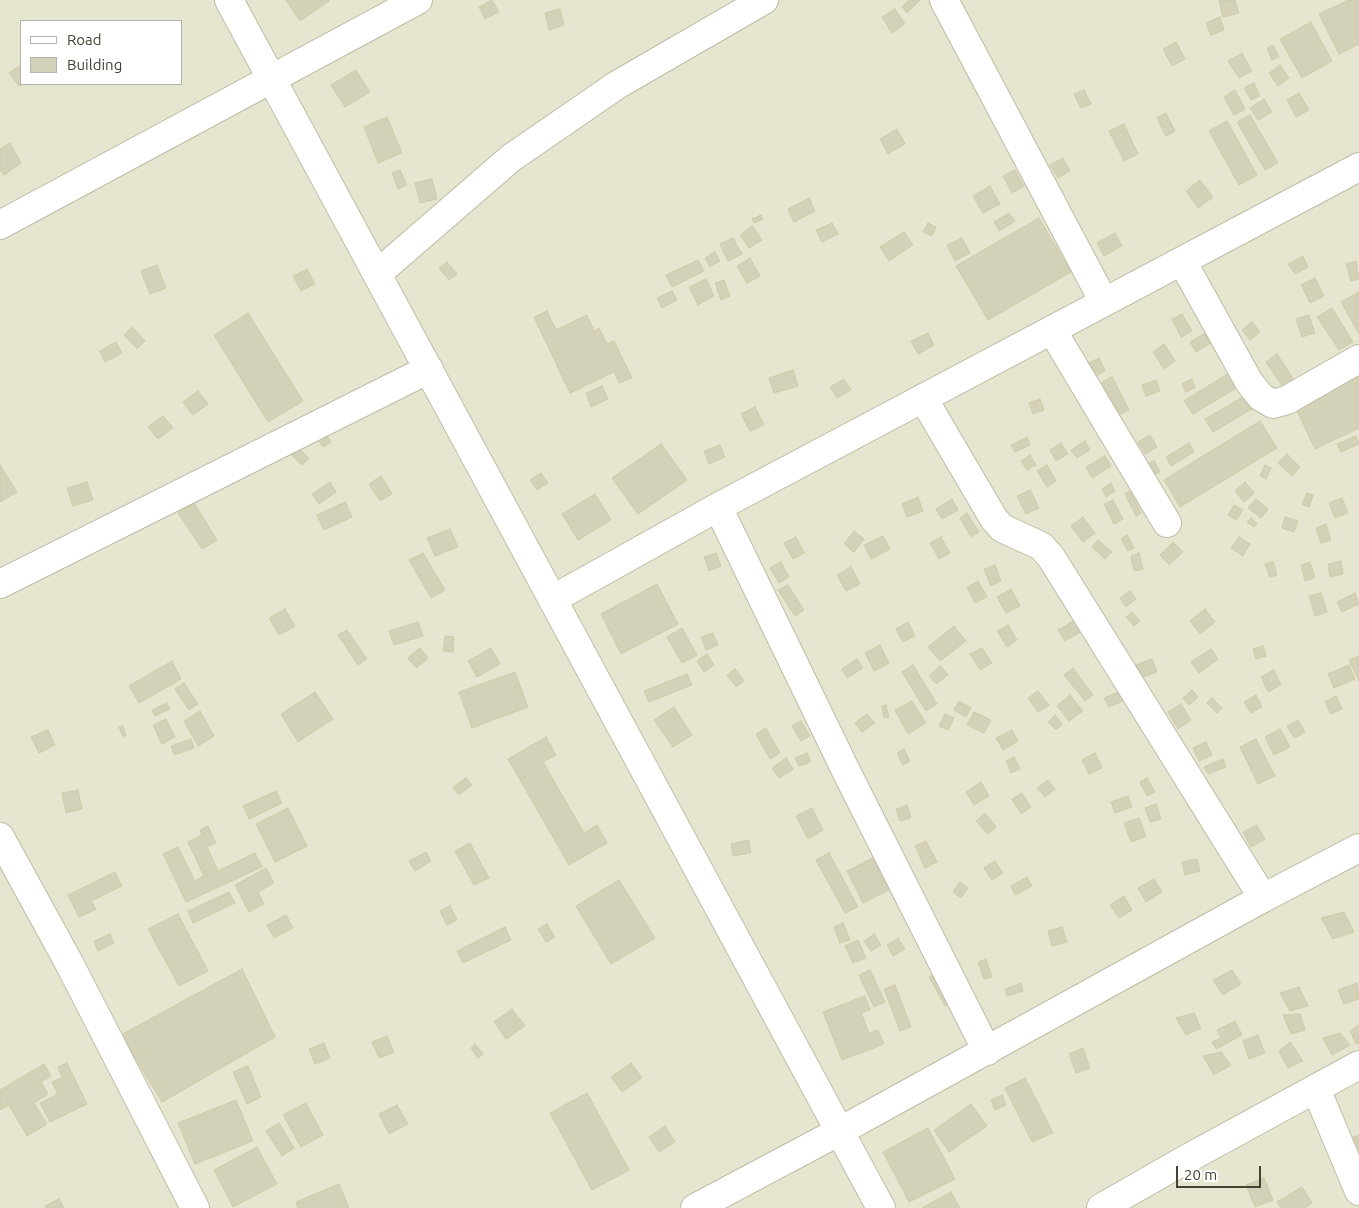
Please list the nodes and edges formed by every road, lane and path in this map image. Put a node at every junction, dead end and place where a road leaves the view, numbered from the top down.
1 (229, 0) edge
2 (418, 0) edge
3 (764, 0) edge
4 (944, 0) edge
5 (271, 78) junction
6 (1359, 166) edge
7 (0, 226) edge
8 (1182, 261) junction
9 (377, 274) junction
10 (1104, 302) junction
11 (1052, 330) junction
12 (1359, 359) edge
13 (429, 369) junction
14 (923, 398) junction
15 (718, 507) junction
16 (1167, 523) dead end
17 (0, 584) edge
18 (553, 599) junction
19 (0, 837) edge
20 (1358, 853) edge
21 (11, 882) edge
22 (1263, 898) junction
23 (987, 1051) junction
24 (1359, 1065) edge
25 (1316, 1089) junction
26 (840, 1131) junction
27 (1359, 1191) edge
28 (195, 1208) edge
29 (695, 1208) edge
30 (881, 1208) edge
31 (1102, 1208) edge

1 - 5 street
2 - 5 street
3 - 9 street
4 - 10 street
5 - 7 street
5 - 9 street
6 - 8 street
8 - 10 street
8 - 12 street
9 - 13 street
10 - 11 street
11 - 14 street
11 - 16 street
13 - 17 street
13 - 18 street
14 - 15 street
14 - 22 street
15 - 18 street
15 - 23 street
18 - 26 street
19 - 21 street
20 - 22 street
21 - 28 street
22 - 23 street
23 - 26 street
24 - 25 street
25 - 27 street
25 - 31 street
26 - 29 street
26 - 30 street

